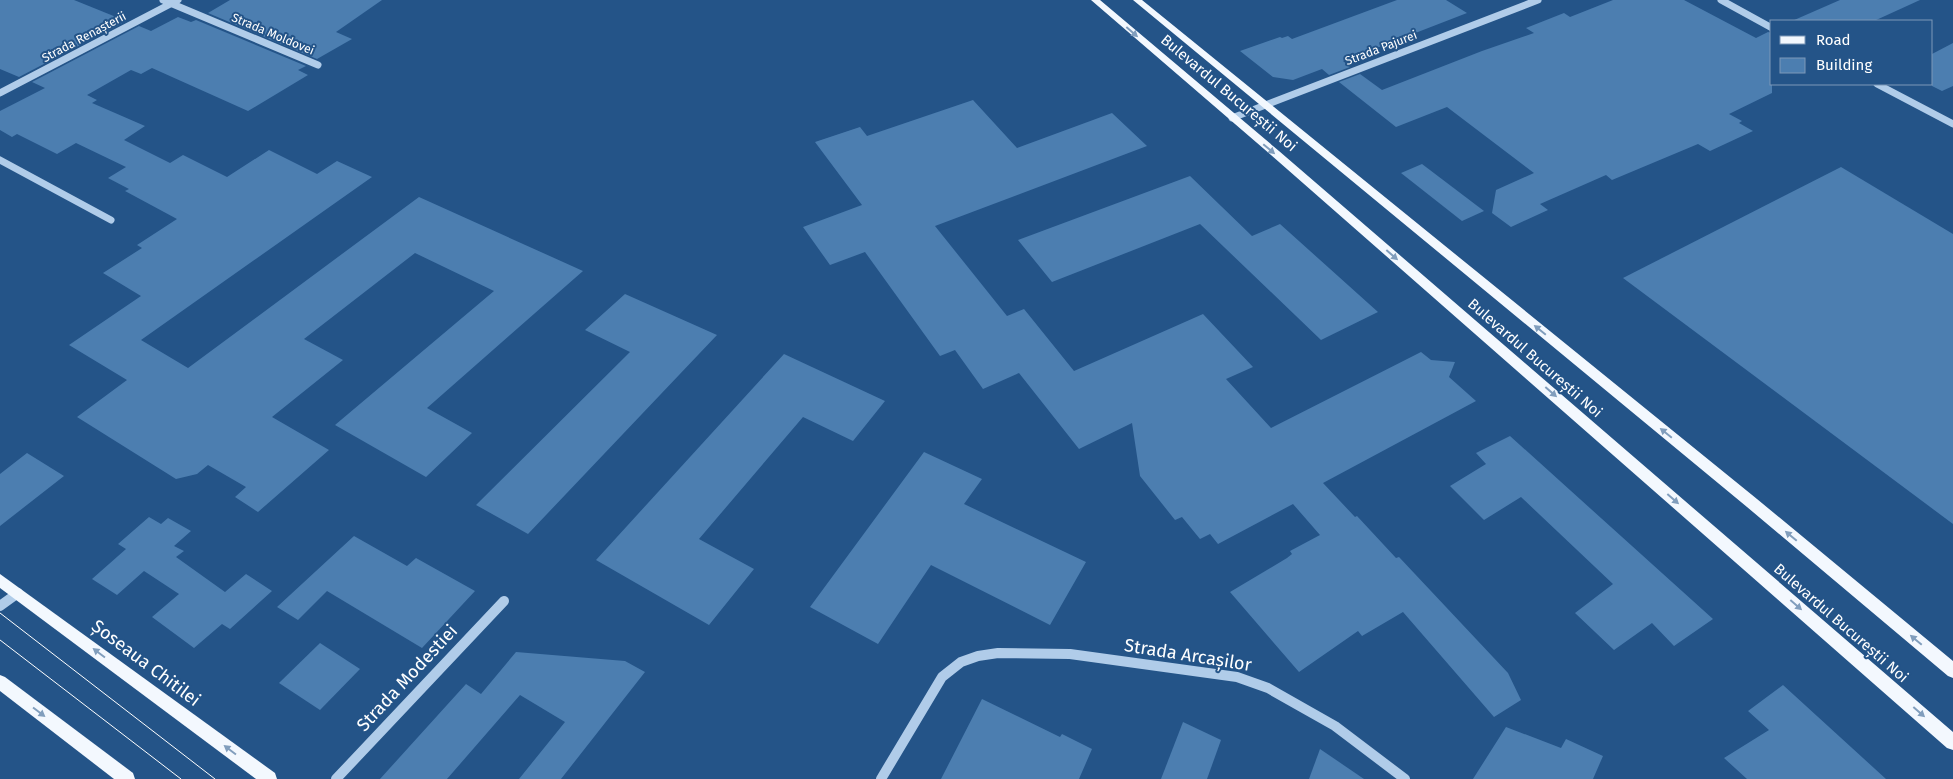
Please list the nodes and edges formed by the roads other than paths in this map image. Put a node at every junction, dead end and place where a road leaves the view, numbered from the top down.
1 (164, 0) edge
2 (1095, 0) edge
3 (1136, 0) edge
4 (1538, 0) edge
5 (1721, 0) edge
6 (175, 2) edge
7 (1770, 27) edge
8 (318, 65) dead end
9 (1879, 85) edge
10 (0, 93) edge
11 (1265, 104) junction
12 (1232, 118) junction
13 (1953, 124) edge
14 (0, 160) edge
15 (111, 220) dead end
16 (0, 580) edge
17 (18, 593) junction
18 (504, 601) dead end
19 (0, 606) edge
20 (1953, 672) edge
21 (0, 682) edge
22 (1953, 742) edge
23 (127, 779) edge
24 (269, 779) edge
25 (336, 779) edge
26 (881, 779) edge
27 (1406, 779) edge

1 - 6 street, Strada Moldovei
2 -> 12 main road, Bulevardul Bucureștii Noi
3 - 11 main road, Bulevardul Bucureștii Noi
4 - 11 street, Strada Pajurei
5 - 7 street
6 - 8 street, Strada Moldovei
6 - 10 street, Strada Renașterii
9 - 13 street
11 - 12 street, Strada Pajurei
20 -> 11 main road, Bulevardul Bucureștii Noi
12 -> 22 main road, Bulevardul Bucureștii Noi
14 - 15 street
16 - 17 main road, Șoseaua Chitilei
17 - 19 street
24 -> 17 main road, Șoseaua Chitilei
18 - 25 street, Strada Modestiei
21 -> 23 main road
26 - 27 street, Strada Arcașilor

